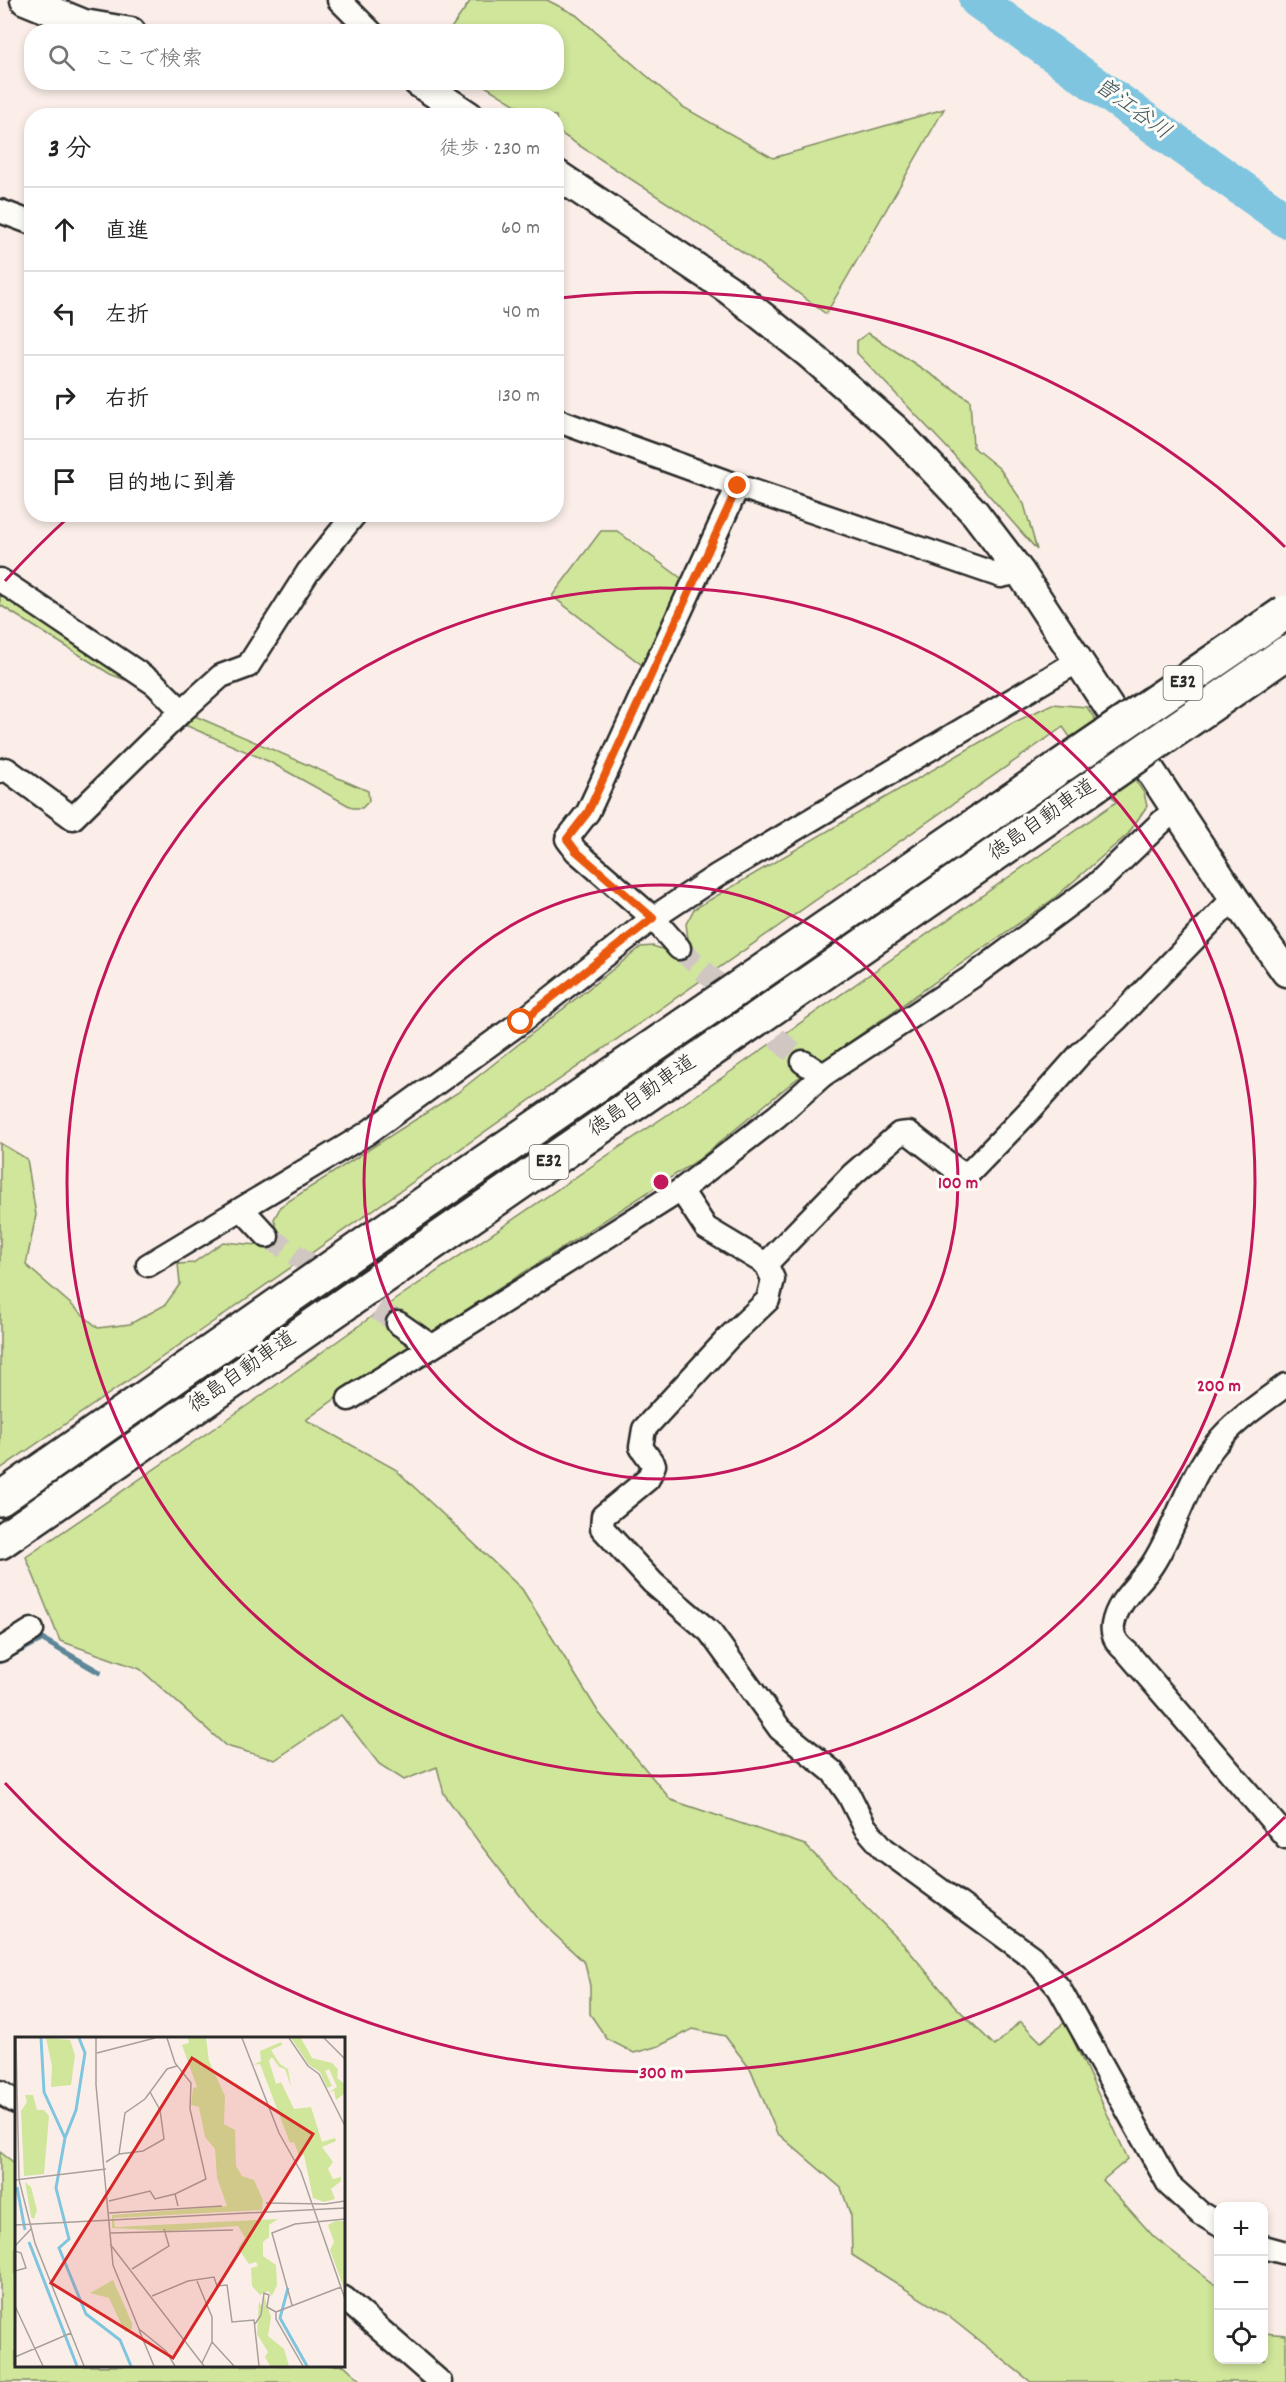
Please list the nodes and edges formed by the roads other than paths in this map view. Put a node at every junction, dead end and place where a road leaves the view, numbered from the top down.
1 (25, 0) edge
2 (339, 0) edge
3 (84, 24) edge
4 (362, 24) edge
5 (430, 90) edge
6 (457, 108) edge
7 (564, 179) edge
8 (0, 211) edge
9 (24, 220) edge
10 (564, 423) edge
11 (738, 486) junction
12 (349, 522) edge
13 (1020, 572) junction
14 (0, 580) edge
15 (1286, 612) edge
16 (1286, 653) edge
17 (1078, 661) junction
18 (182, 711) junction
19 (0, 771) edge
20 (1175, 809) junction
21 (1234, 898) junction
22 (653, 918) junction
23 (679, 948) tunnel mouth
24 (1286, 972) edge
25 (803, 1062) tunnel mouth
26 (823, 1075) junction
27 (681, 1190) junction
28 (242, 1209) junction
29 (267, 1236) tunnel mouth
30 (766, 1264) junction
31 (148, 1265) dead end
32 (398, 1323) tunnel mouth
33 (431, 1346) junction
34 (1286, 1385) edge
35 (349, 1399) dead end
36 (0, 1499) edge
37 (0, 1542) edge
38 (32, 1630) dead end
39 (0, 1650) edge
40 (1286, 1837) edge
41 (0, 2092) edge
42 (15, 2101) edge
43 (1214, 2222) edge
44 (1268, 2248) edge
45 (1286, 2253) edge
46 (345, 2299) edge
47 (440, 2382) edge

1 - 3 street
2 - 4 street
5 - 6 street
7 - 13 street
8 - 9 street
10 - 11 street
11 - 13 street
11 - 22 street
12 - 18 street
13 - 17 street
14 - 18 street
15 - 36 highway, 徳島自動車道 / E32, bridge
16 - 37 highway, 徳島自動車道 / E32, bridge
17 - 20 street
17 - 22 street
18 - 19 street
20 - 21 street
20 - 26 street
21 - 24 street
21 - 30 street
22 - 23 street
22 - 28 street
25 - 26 street
26 - 27 street
27 - 30 street
27 - 33 street
28 - 29 street
28 - 31 street
30 - 43 street
32 - 33 street
33 - 35 street
34 - 40 street
38 - 39 street
41 - 42 street
44 - 45 street
46 - 47 street

